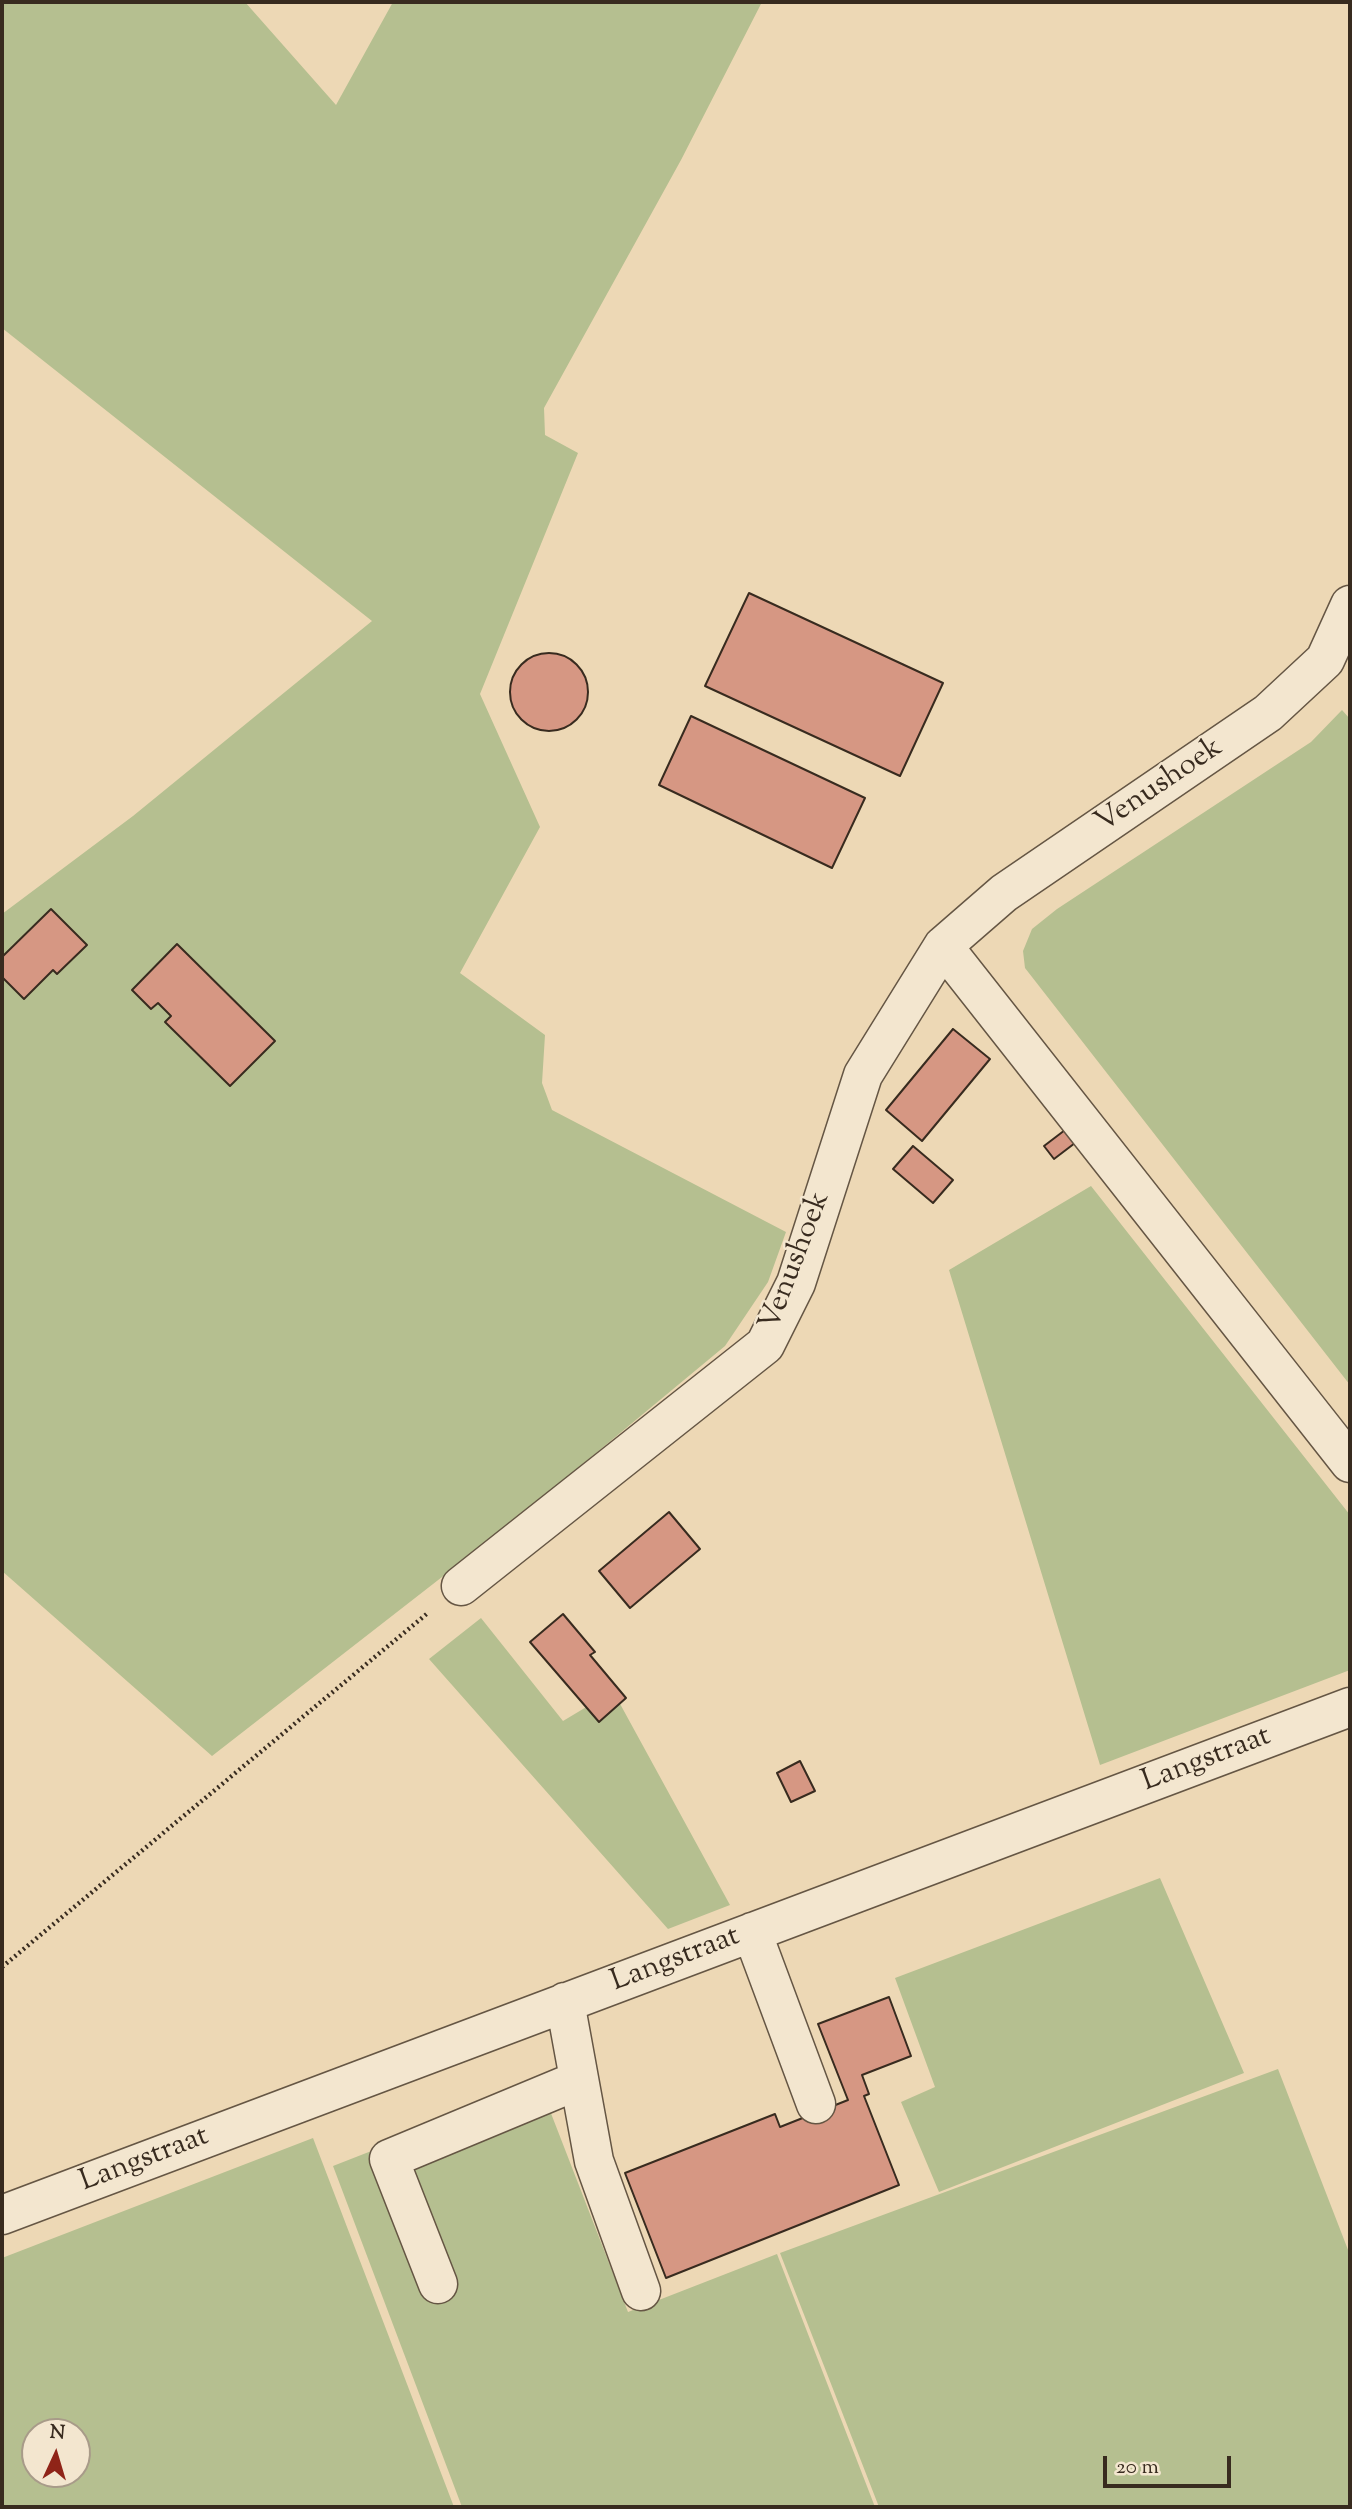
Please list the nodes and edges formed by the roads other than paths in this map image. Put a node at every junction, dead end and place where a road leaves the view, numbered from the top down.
1 (1350, 606) edge
2 (943, 946) junction
3 (1350, 1463) edge
4 (461, 1586) road end
5 (1350, 1707) edge
6 (752, 1932) junction
7 (565, 2002) junction
8 (579, 2080) junction
9 (816, 2104) dead end
10 (2, 2215) edge
11 (438, 2284) dead end
12 (641, 2291) dead end

1 - 2 street, Venushoek
2 - 3 street
2 - 4 street, Venushoek
5 - 6 street, Langstraat
6 - 7 street, Langstraat
6 - 9 street
7 - 8 street
7 - 10 street, Langstraat
8 - 11 street
8 - 12 street

